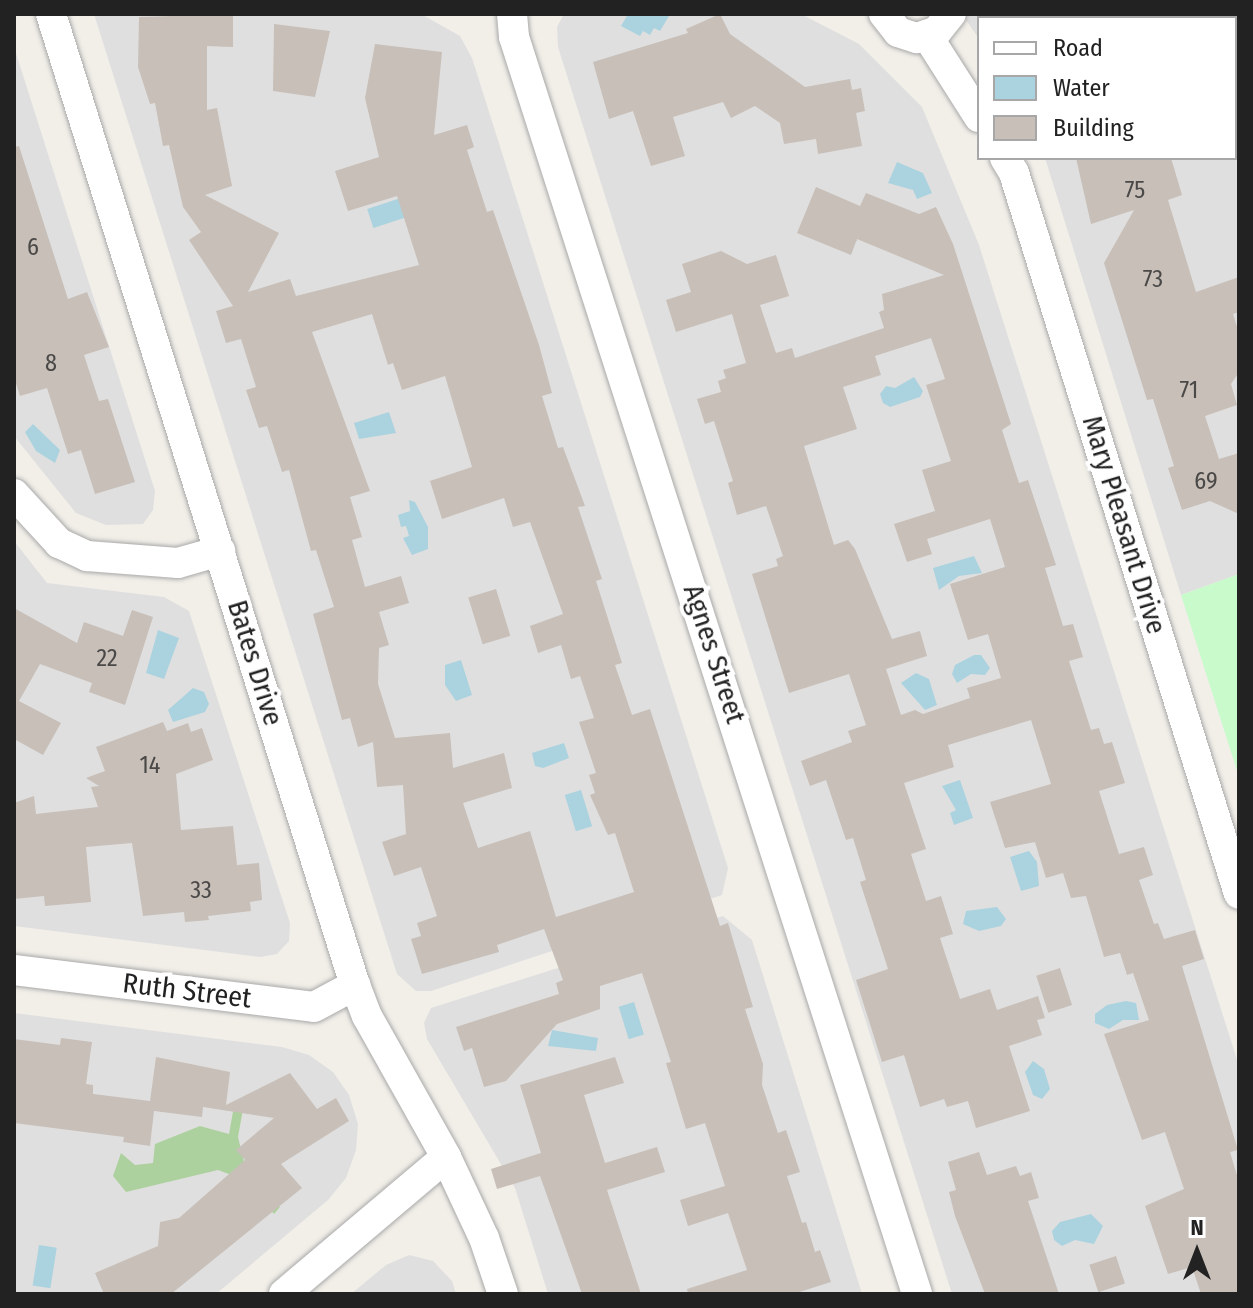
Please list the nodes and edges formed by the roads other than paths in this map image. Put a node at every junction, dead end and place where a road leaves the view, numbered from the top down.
1 (51, 14) edge
2 (512, 14) edge
3 (884, 14) edge
4 (951, 14) edge
5 (928, 37) junction
6 (977, 114) edge
7 (1006, 160) edge
8 (14, 494) edge
9 (220, 551) junction
10 (1239, 894) edge
11 (14, 970) edge
12 (355, 985) junction
13 (446, 1157) junction
14 (284, 1294) edge
15 (503, 1294) edge
16 (917, 1294) edge

1 - 9 street, Bates Drive
2 - 16 street, Agnes Street
3 - 5 street
4 - 5 street
5 - 6 street
7 - 10 street, Mary Pleasant Drive
8 - 9 street
9 - 12 street, Bates Drive
11 - 12 street, Ruth Street
12 - 13 street, Bates Drive
13 - 14 street
13 - 15 street, Bates Drive

